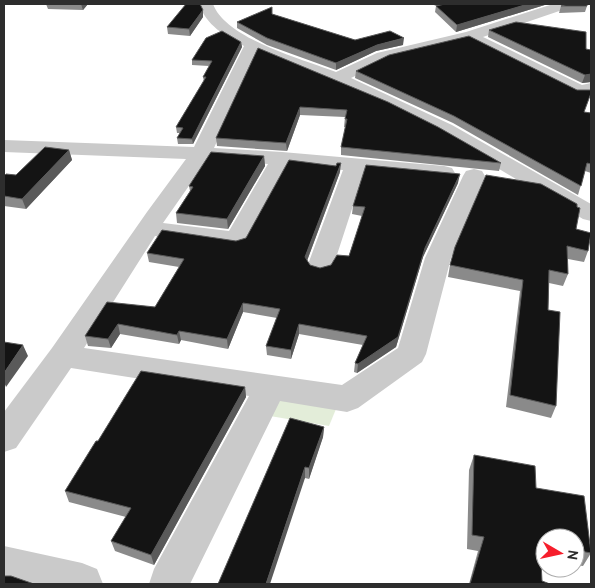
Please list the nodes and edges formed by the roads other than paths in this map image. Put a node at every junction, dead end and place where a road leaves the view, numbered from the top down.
1 (206, 4) edge
2 (566, 4) edge
3 (470, 36) junction
4 (253, 44) junction
5 (336, 79) junction
6 (591, 88) edge
7 (4, 146) edge
8 (201, 154) junction
9 (282, 158) junction
10 (356, 164) junction
11 (474, 176) junction
12 (542, 187) junction
13 (591, 214) edge
14 (148, 228) junction
15 (320, 267) edge
16 (63, 356) junction
17 (270, 388) junction
18 (4, 438) edge
19 (4, 566) edge
20 (82, 584) edge
21 (169, 584) edge

1 - 4 street
2 - 3 street
3 - 5 street
3 - 6 street
4 - 5 street
4 - 8 street
5 - 12 street
7 - 8 street
8 - 9 street
8 - 14 street
9 - 10 street
9 - 14 street
10 - 11 street
10 - 15 street
11 - 12 street
11 - 17 street
12 - 13 street
14 - 16 street
16 - 17 street
16 - 18 street
17 - 21 street
19 - 20 street

